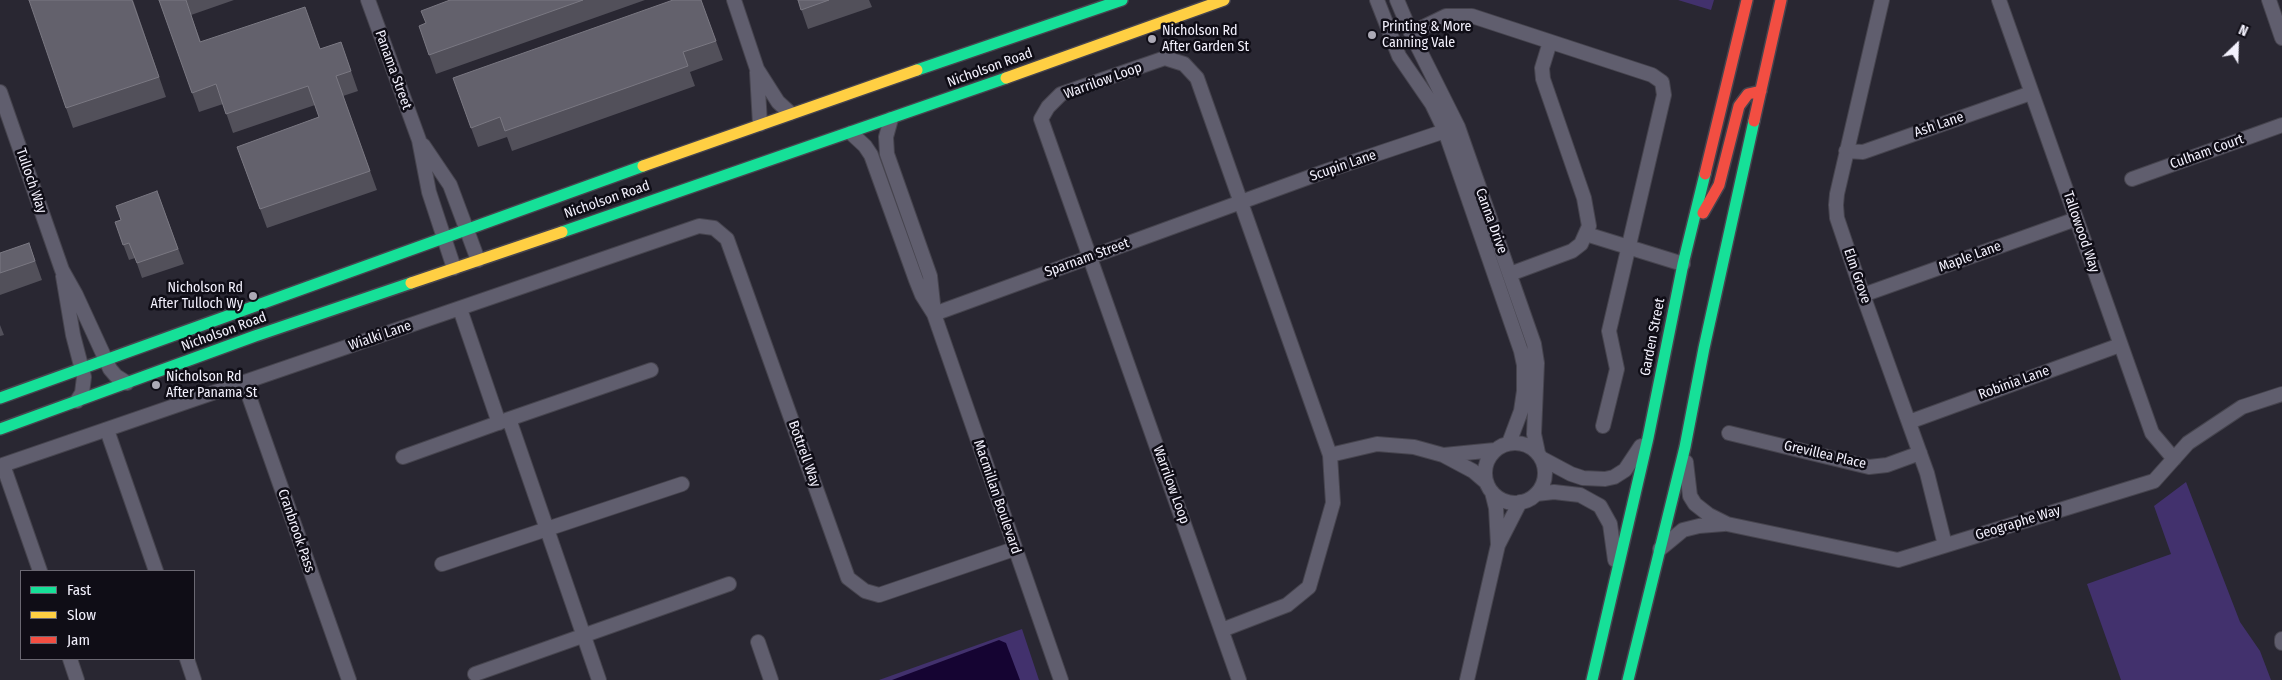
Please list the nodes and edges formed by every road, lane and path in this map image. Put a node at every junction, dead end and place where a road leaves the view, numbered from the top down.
1 (368, 0) edge
2 (734, 0) edge
3 (1122, 0) edge
4 (1224, 0) edge
5 (1377, 0) edge
6 (1397, 0) edge
7 (1747, 0) edge
8 (1781, 0) edge
9 (1882, 0) edge
10 (1999, 0) edge
11 (2269, 0) edge
12 (1411, 33) junction
13 (2282, 38) edge
14 (1550, 42) junction
15 (757, 69) junction
16 (1761, 91) junction
17 (0, 92) edge
18 (2031, 93) junction
19 (790, 113) junction
20 (892, 119) junction
21 (760, 124) junction
22 (2282, 125) edge
23 (1445, 131) junction
24 (851, 133) junction
25 (419, 140) junction
26 (1846, 151) junction
27 (2132, 179) dead end
28 (1241, 202) junction
29 (2076, 219) junction
30 (1693, 228) junction
31 (466, 230) junction
32 (1586, 234) junction
33 (443, 238) junction
34 (652, 242) joint
35 (1628, 248) junction
36 (1090, 257) junction
37 (478, 260) junction
38 (1683, 264) junction
39 (454, 268) junction
40 (62, 270) junction
41 (1510, 274) junction
42 (1863, 295) junction
43 (460, 309) junction
44 (934, 314) junction
45 (2120, 345) junction
46 (105, 359) junction
47 (82, 367) junction
48 (651, 370) dead end
49 (244, 382) junction
50 (127, 383) junction
51 (2282, 394) edge
52 (0, 398) edge
53 (77, 401) junction
54 (504, 421) junction
55 (1909, 422) junction
56 (1603, 426) dead end
57 (0, 429) edge
58 (107, 430) junction
59 (1729, 433) dead end
60 (1648, 438) junction
61 (1509, 443) junction
62 (1685, 447) junction
63 (1495, 450) junction
64 (1920, 453) junction
65 (1330, 455) junction
66 (1443, 455) junction
67 (1539, 456) junction
68 (403, 457) dead end
69 (2174, 459) junction
70 (1, 466) edge
71 (682, 484) dead end
72 (1490, 488) junction
73 (1536, 494) junction
74 (1520, 502) junction
75 (1727, 524) junction
76 (548, 528) junction
77 (1498, 545) junction
78 (1946, 545) junction
79 (1014, 549) junction
80 (1660, 549) junction
81 (442, 564) dead end
82 (40, 570) edge
83 (156, 570) edge
84 (1617, 570) junction
85 (729, 584) dead end
86 (1222, 630) junction
87 (583, 636) junction
88 (758, 642) dead end
89 (70, 660) edge
90 (187, 660) edge
91 (475, 674) dead end
92 (77, 680) edge
93 (194, 680) edge
94 (349, 680) edge
95 (599, 680) edge
96 (771, 680) edge
97 (1061, 680) edge
98 (1239, 680) edge
99 (1467, 680) edge
100 (1592, 680) edge
101 (1628, 680) edge

1 - 25 street, Panama Street
2 - 15 street
3 - 19 main road, Nicholson Road
4 - 20 main road, Nicholson Road
5 - 23 street, Canna Drive
6 - 12 street, Canna Drive
7 - 30 main road, Garden Street
8 - 16 main road
9 - 26 street, Elm Grove
10 - 18 street, Tallowood Way
11 - 13 street
12 - 14 street
12 - 41 street, Canna Drive
14 - 32 street
14 - 35 street
15 - 19 street
15 - 21 street
16 - 30 main road
16 - 62 main road
17 - 40 street, Tulloch Way
18 - 26 street, Ash Lane
18 - 29 street, Tallowood Way
19 - 21 main road, Nicholson Road
20 - 24 main road, Nicholson Road
20 - 44 street, Macmillan Boulevard
21 - 31 main road, Nicholson Road
22 - 27 street, Culham Court
23 - 28 street, Scupin Lane
23 - 61 street, Canna Drive
24 - 37 main road, Nicholson Road
24 - 44 street, Macmillan Boulevard
25 - 31 street, Panama Street
25 - 33 street, Panama Street
26 - 42 street, Elm Grove
28 - 36 street, Sparnam Street
28 - 36 street, Warrilow Loop
28 - 65 street, Warrilow Loop
29 - 42 street, Maple Lane
29 - 45 street, Tallowood Way
30 - 38 main road, Garden Street
31 - 33 main road, Nicholson Road
31 - 37 street, Panama Street
32 - 35 street
32 - 41 street
33 - 39 street, Panama Street
33 - 46 main road, Nicholson Road
34 - 43 street, Wialki Lane
34 - 79 street, Bottrell Way
35 - 38 street
35 - 56 street
36 - 44 street, Sparnam Street
36 - 86 street, Warrilow Loop
37 - 39 main road, Nicholson Road
38 - 60 main road, Garden Street
39 - 50 main road, Nicholson Road
40 - 46 street, Tulloch Way
40 - 47 street, Tulloch Way
41 - 67 street, Canna Drive
42 - 55 street, Elm Grove
43 - 49 street, Wialki Lane
43 - 54 street
44 - 79 street, Macmillan Boulevard
45 - 55 street, Robinia Lane
45 - 69 street, Tallowood Way
46 - 47 main road, Nicholson Road
46 - 50 street, Tulloch Way
47 - 52 main road, Nicholson Road
47 - 53 street, Tulloch Way
48 - 54 street
49 - 58 street, Wialki Lane
49 - 94 street, Cranbrook Pass
50 - 53 main road, Nicholson Road
51 - 69 street, Geographe Way
53 - 57 main road, Nicholson Road
54 - 68 street
54 - 76 street
55 - 64 street, Elm Grove
58 - 70 street, Wialki Lane
58 - 83 street
59 - 64 street, Grevillea Place
60 - 67 street
60 - 84 main road, Garden Street
61 - 63 street
61 - 67 street
62 - 75 street, Geographe Way
62 - 80 main road
63 - 66 street
63 - 72 street
64 - 78 street, Elm Grove
65 - 66 street
65 - 86 street, Warrilow Loop
66 - 72 street
67 - 73 street
69 - 78 street, Geographe Way
70 - 82 street, Wialki Lane
71 - 76 street
72 - 74 street
72 - 77 street
73 - 74 street
73 - 84 street
74 - 77 street
75 - 78 street, Geographe Way
75 - 80 street, Geographe Way
76 - 81 street
76 - 87 street
77 - 99 street
79 - 97 street, Macmillan Boulevard
80 - 101 main road
84 - 100 main road, Garden Street
85 - 87 street
86 - 98 street, Warrilow Loop
87 - 91 street
87 - 95 street
88 - 96 street
89 - 92 street
90 - 93 street

